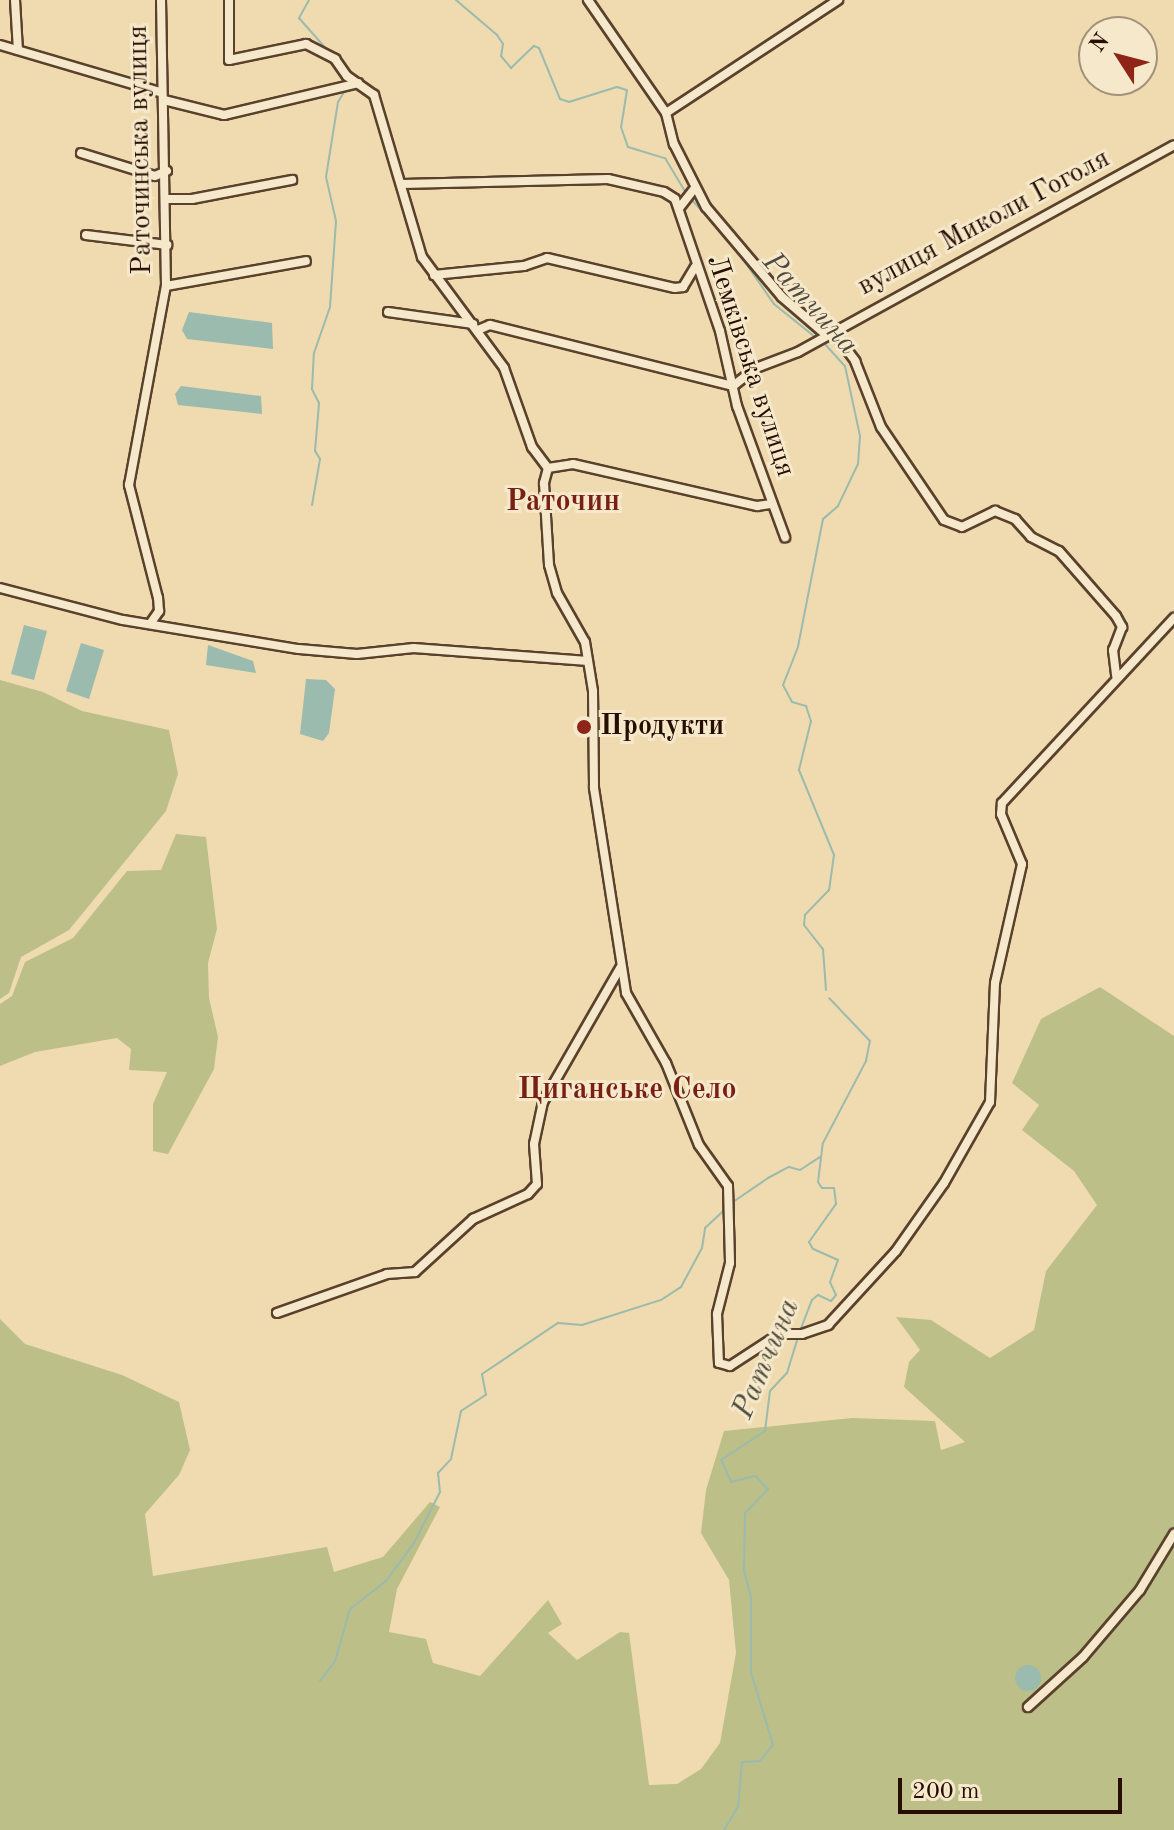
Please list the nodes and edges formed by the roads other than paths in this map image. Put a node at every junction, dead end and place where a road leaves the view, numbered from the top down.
1 (15, 0) edge
2 (161, 0) edge
3 (229, 0) edge
4 (588, 0) edge
5 (838, 0) edge
6 (0, 45) edge
7 (18, 50) junction
8 (354, 84) junction
9 (162, 96) junction
10 (666, 113) junction
11 (1174, 145) edge
12 (81, 153) dead end
13 (167, 171) junction
14 (292, 180) dead end
15 (403, 184) junction
16 (687, 197) junction
17 (168, 199) junction
18 (86, 235) dead end
19 (167, 245) junction
20 (306, 261) dead end
21 (695, 267) junction
22 (434, 275) junction
23 (166, 286) junction
24 (388, 312) dead end
25 (476, 327) junction
26 (825, 333) junction
27 (733, 386) junction
28 (548, 468) junction
29 (772, 504) junction
30 (785, 537) dead end
31 (0, 588) edge
32 (1174, 618) edge
33 (150, 624) junction
34 (588, 661) junction
35 (1116, 676) junction
36 (620, 967) junction
37 (277, 1313) dead end
38 (1174, 1534) edge
39 (1028, 1707) dead end

1 - 7 street
2 - 9 street, Раточинська вулиця
3 - 8 street
4 - 10 street
5 - 10 street
6 - 7 street
7 - 9 street
8 - 9 street
8 - 15 street
9 - 13 street, Раточинська вулиця
10 - 16 street
11 - 26 street, вулиця Миколи Гоголя
12 - 13 street
13 - 17 street, Раточинська вулиця
14 - 17 street
15 - 16 street
15 - 22 street
16 - 21 street, Лемківська вулиця
16 - 26 street
17 - 19 street, Раточинська вулиця
18 - 19 street
19 - 23 street, Раточинська вулиця
20 - 23 street
21 - 22 street
21 - 27 street, Лемківська вулиця
22 - 25 street
23 - 33 street, Раточинська вулиця
24 - 25 street
25 - 27 street
25 - 28 street
26 - 27 street, вулиця Миколи Гоголя
26 - 35 street
27 - 29 street, Лемківська вулиця
28 - 29 street
28 - 34 street
29 - 30 street, Лемківська вулиця
31 - 33 street
32 - 35 street
33 - 34 street
34 - 36 street
35 - 36 street
36 - 37 street
38 - 39 street

